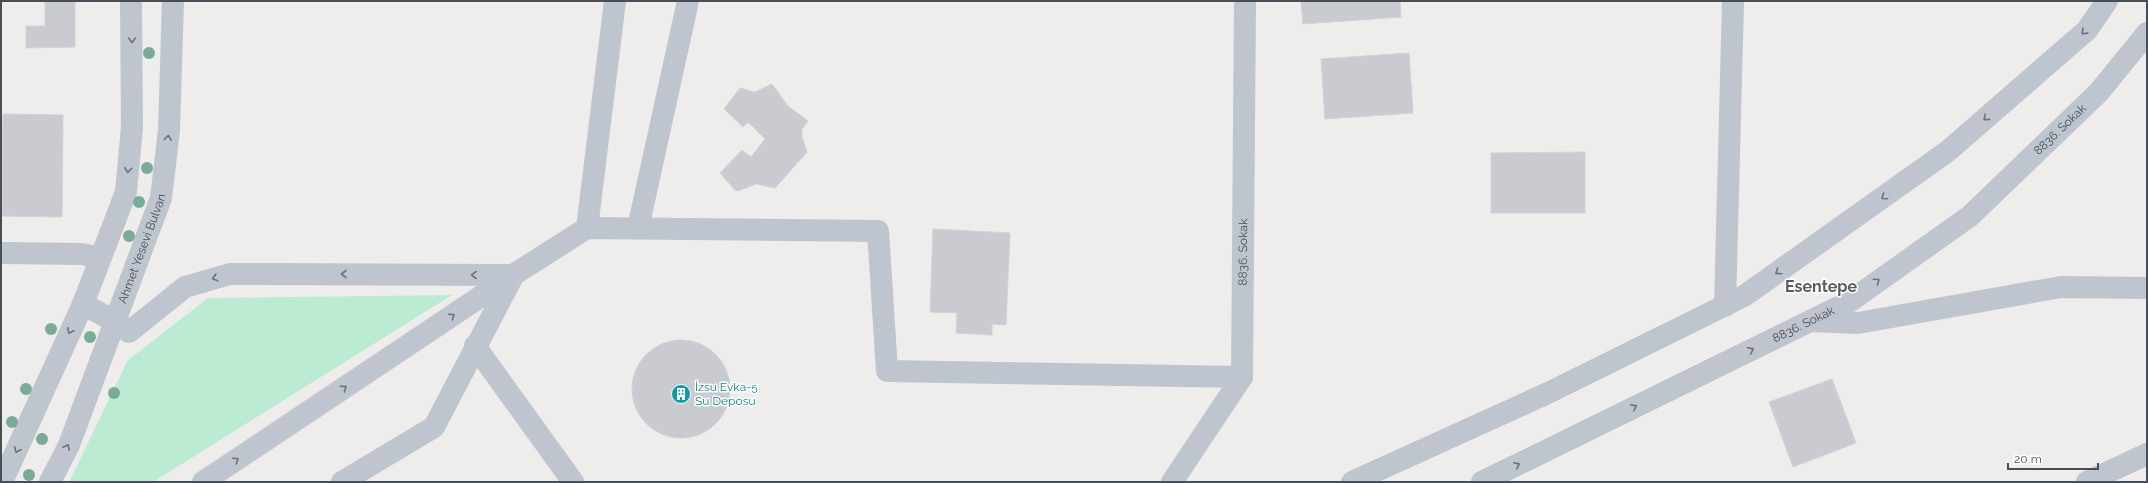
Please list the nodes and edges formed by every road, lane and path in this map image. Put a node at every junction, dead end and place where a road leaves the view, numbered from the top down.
1 (131, 1) edge
2 (173, 1) edge
3 (615, 1) edge
4 (688, 1) edge
5 (1245, 1) edge
6 (1733, 1) edge
7 (2107, 1) edge
8 (2147, 33) edge
9 (587, 228) junction
10 (638, 228) junction
11 (1, 253) edge
12 (100, 258) junction
13 (513, 275) junction
14 (2147, 288) edge
15 (83, 304) junction
16 (1725, 306) junction
17 (1810, 321) junction
18 (116, 322) junction
19 (475, 346) junction
20 (1242, 377) junction
21 (2147, 454) edge
22 (3, 477) edge
23 (50, 482) edge
24 (203, 482) edge
25 (342, 482) edge
26 (574, 482) edge
27 (1172, 482) edge
28 (1352, 482) edge
29 (1482, 482) edge
30 (2087, 482) edge

1 -> 12 street
18 -> 2 street, Ahmet Yesevi Bulvarı
3 - 9 street
4 - 10 street
5 - 20 street, 8836. Sokak
6 - 16 street
7 -> 16 street
17 -> 8 street, 8836. Sokak
9 - 10 street
9 - 13 street
10 - 20 street
11 - 12 street
12 - 15 street
13 -> 18 street
13 - 19 street
24 -> 13 street
14 - 17 street
15 - 18 street
15 -> 22 street
16 - 28 street
29 -> 17 street, 8836. Sokak
23 -> 18 street, Ahmet Yesevi Bulvarı
19 - 25 street
19 - 26 street
20 - 27 street
21 - 30 street

